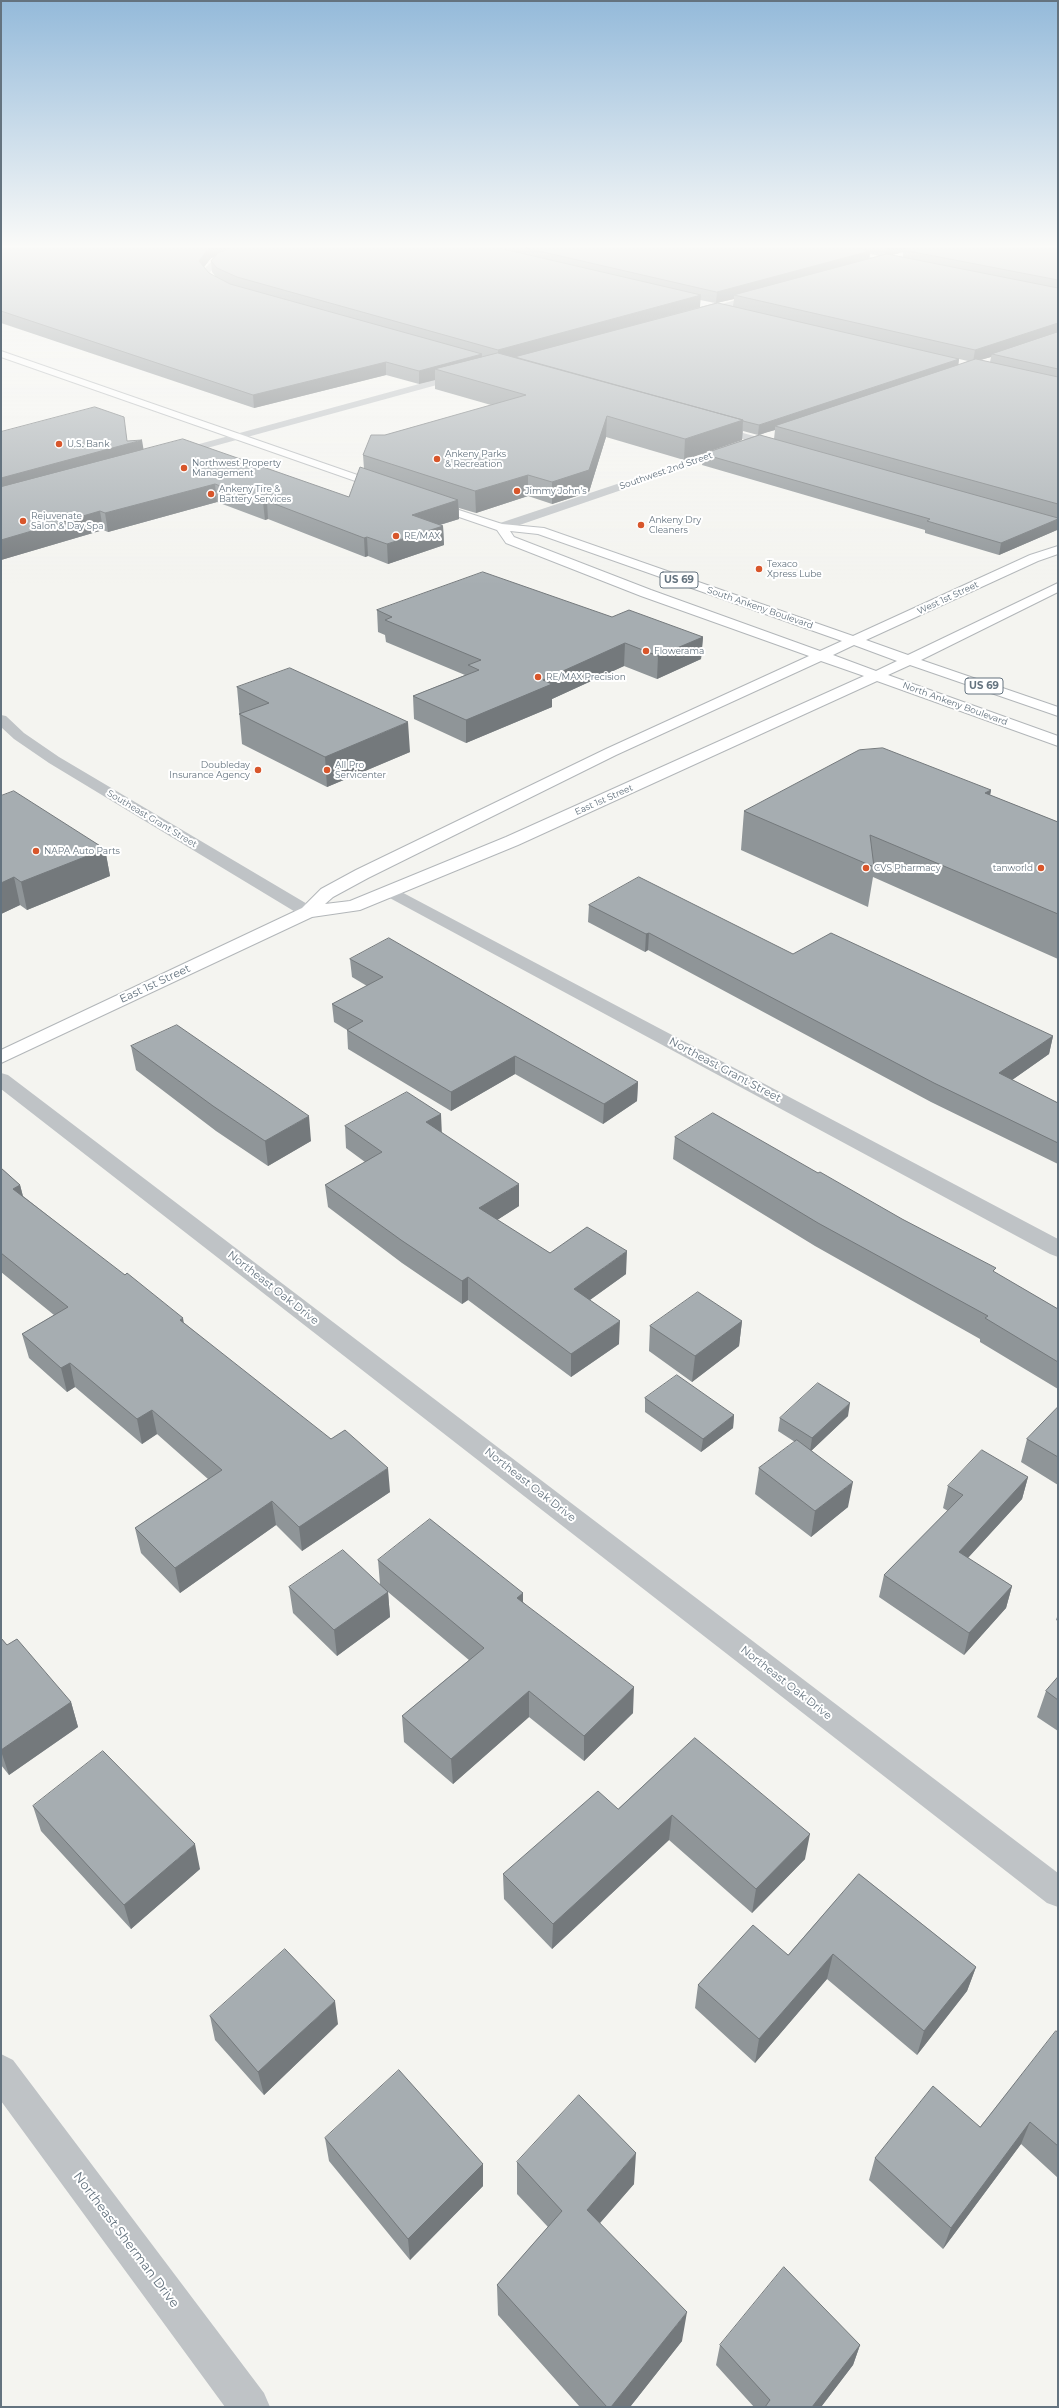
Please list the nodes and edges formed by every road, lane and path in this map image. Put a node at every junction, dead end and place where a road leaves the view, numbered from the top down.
1 (19, 360) edge
2 (475, 372) edge
3 (701, 424) edge
4 (777, 434) edge
5 (234, 437) junction
6 (757, 440) junction
7 (788, 449) edge
8 (163, 457) edge
9 (393, 491) edge
10 (420, 500) edge
11 (501, 527) junction
12 (1058, 550) edge
13 (1058, 588) edge
14 (855, 642) junction
15 (839, 649) joint
16 (822, 656) junction
17 (909, 660) junction
18 (853, 667) joint
19 (876, 676) junction
20 (1058, 712) edge
21 (1, 719) edge
22 (1058, 742) edge
23 (392, 892) junction
24 (308, 912) junction
25 (1, 1057) edge
26 (1, 1079) edge
27 (1058, 1249) edge
28 (1058, 1892) edge
29 (1, 2072) edge
30 (250, 2407) edge

1 - 5 main road
2 - 5 street
3 - 6 street
4 - 6 street, Southwest 2nd Street
5 - 8 street
5 - 9 main road
6 - 7 street
6 - 11 street, Southwest 2nd Street
10 - 11 main road, South Ankeny Boulevard / US 69
11 - 14 main road, South Ankeny Boulevard / US 69
11 - 16 main road, South Ankeny Boulevard / US 69
12 - 14 main road, West 1st Street
13 - 17 main road
14 - 15 main road, West 1st Street
14 - 17 main road, South Ankeny Boulevard / US 69
15 - 16 main road, East 1st Street
16 - 18 main road, South Ankeny Boulevard / US 69
16 - 24 main road, East 1st Street
17 - 19 main road, East 1st Street
17 - 20 main road, US 69
18 - 19 main road, North Ankeny Boulevard / US 69
19 - 22 main road, North Ankeny Boulevard / US 69
19 - 23 main road, East 1st Street
21 - 24 street, Southeast Grant Street
23 - 24 main road, East 1st Street
23 - 27 street, Northeast Grant Street
24 - 25 main road, East 1st Street
26 - 28 street, Northeast Oak Drive
29 - 30 street, Northeast Sherman Drive

